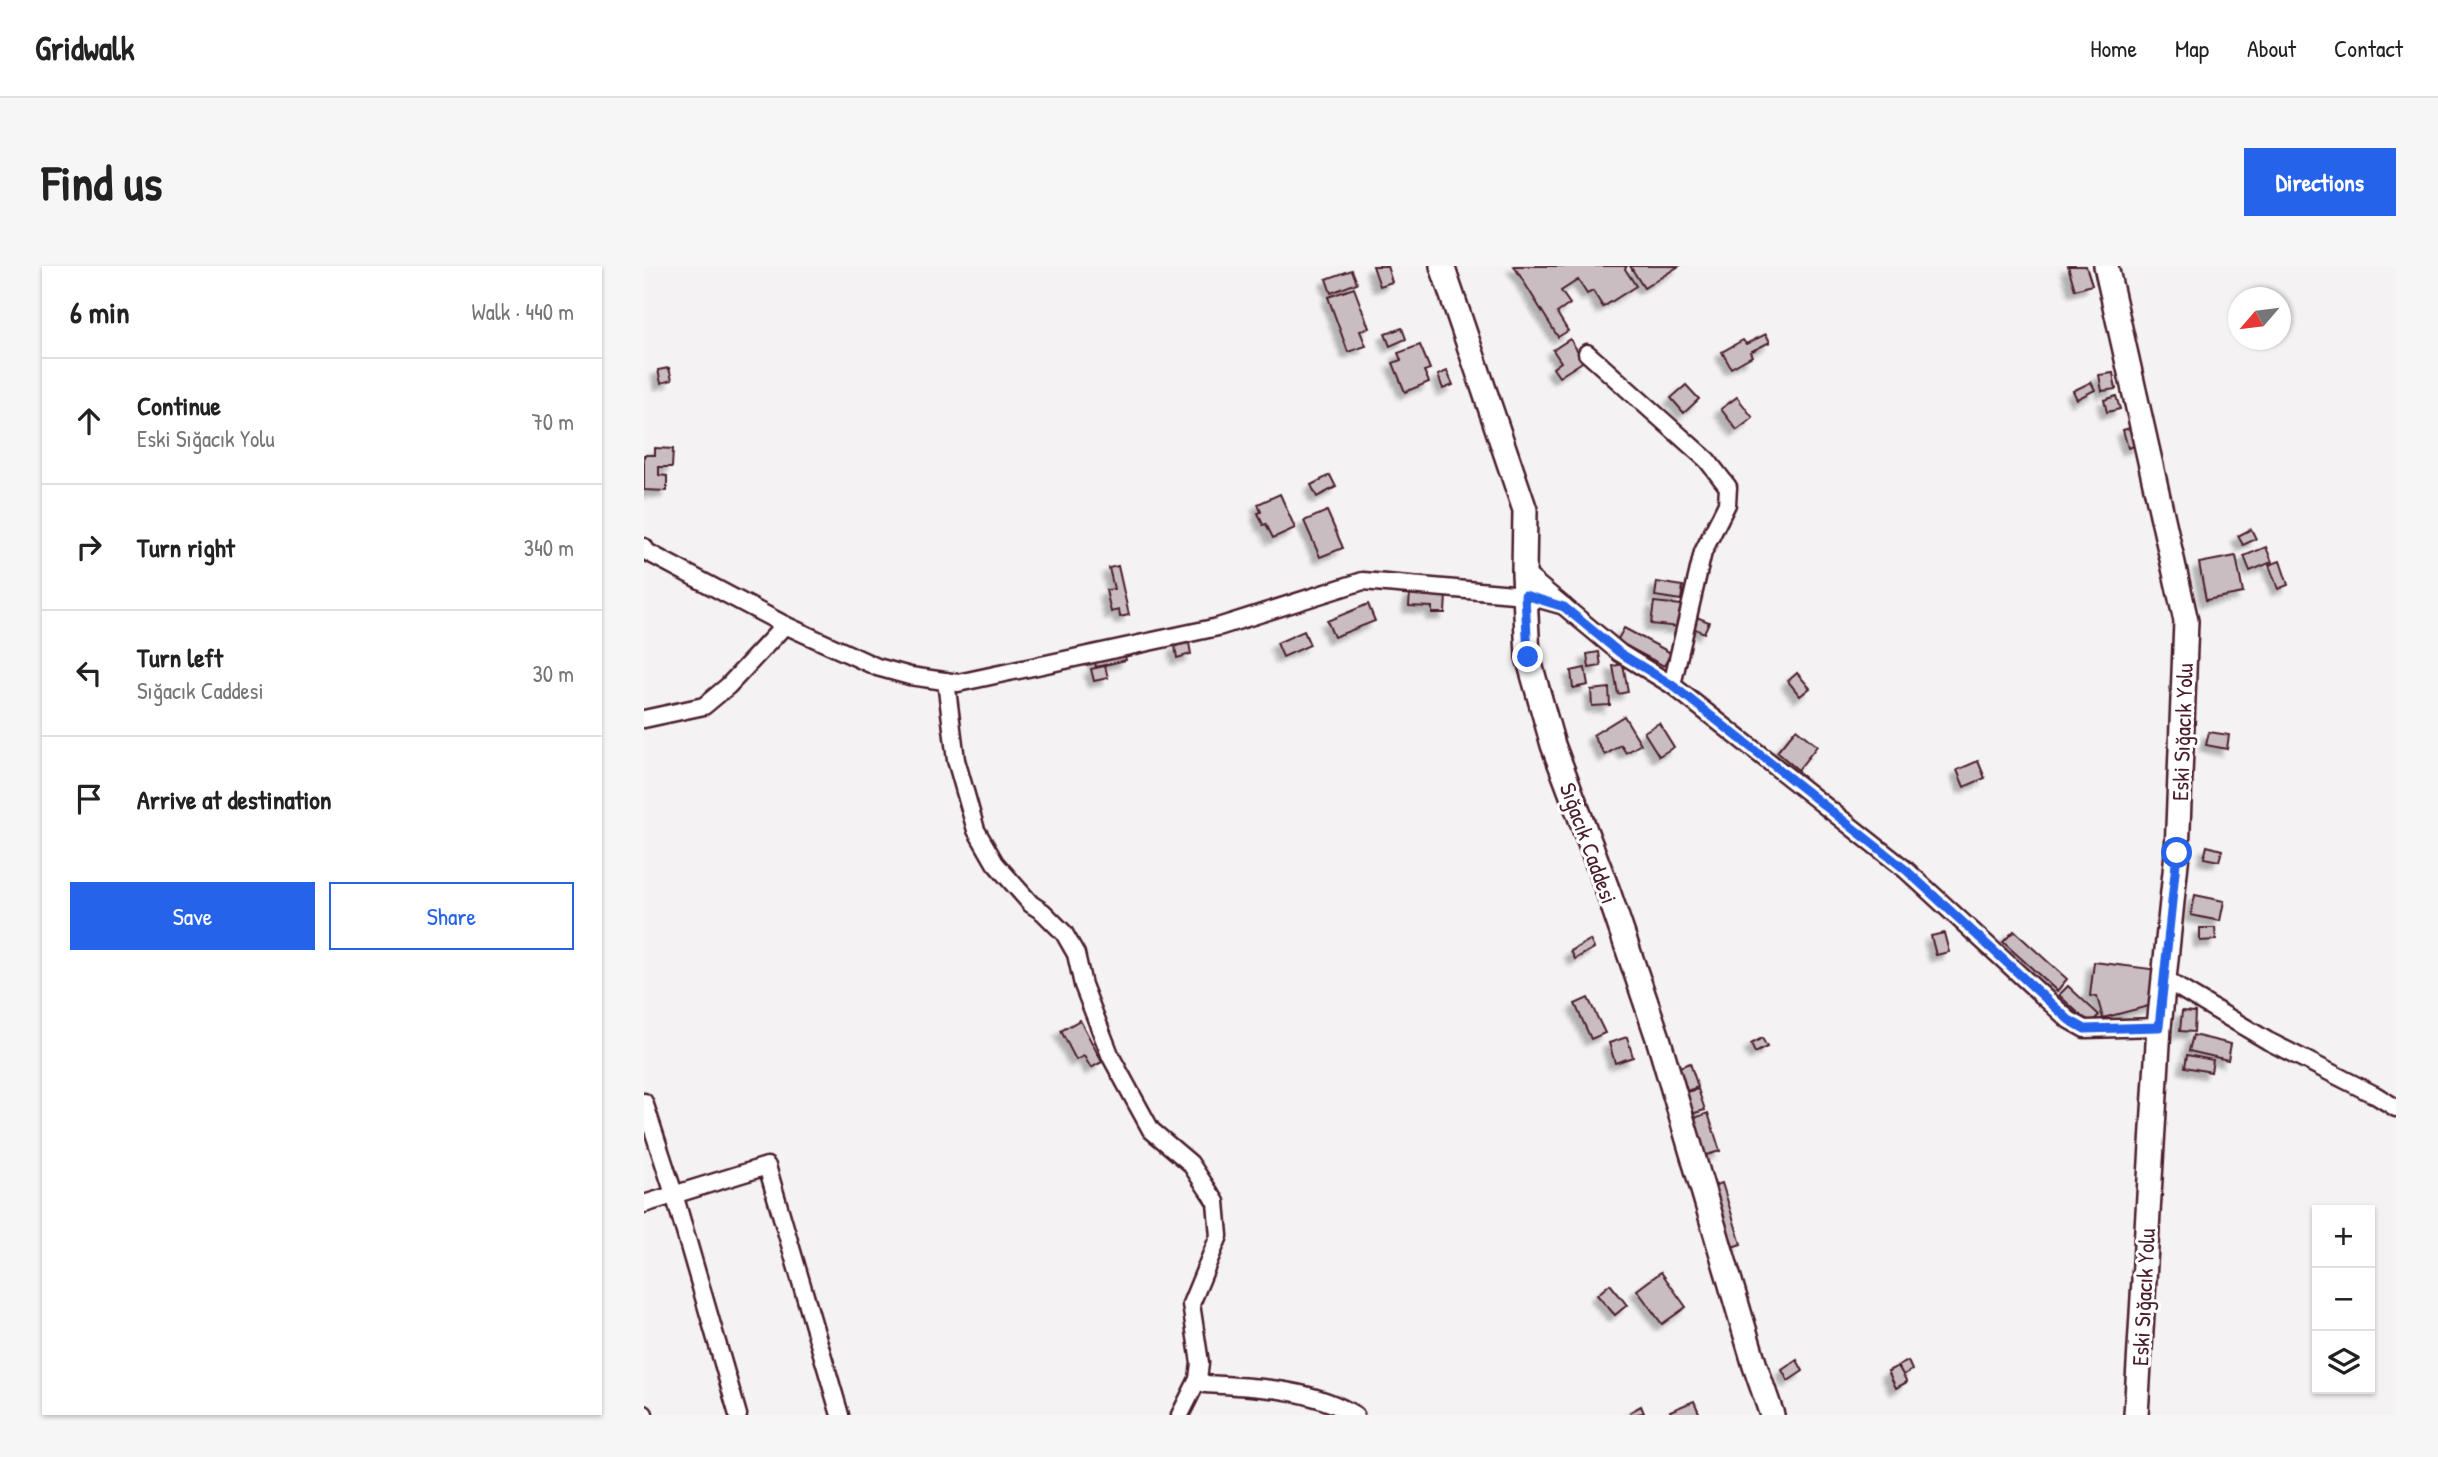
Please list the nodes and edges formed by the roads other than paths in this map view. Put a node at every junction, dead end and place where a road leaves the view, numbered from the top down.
1 (1442, 266) edge
2 (2106, 266) edge
3 (1587, 353) dead end
4 (644, 547) edge
5 (1524, 584) junction
6 (785, 625) junction
7 (946, 681) junction
8 (1672, 685) junction
9 (644, 719) edge
10 (2164, 979) junction
11 (2159, 1027) junction
12 (644, 1102) edge
13 (2396, 1108) edge
14 (674, 1195) junction
15 (644, 1204) edge
16 (1198, 1380) junction
17 (738, 1415) edge
18 (840, 1415) edge
19 (1180, 1415) edge
20 (1355, 1415) edge
21 (1772, 1415) edge
22 (2136, 1415) edge

1 - 5 street, Sığacık Caddesi
2 - 10 street, Eski Sığacık Yolu
3 - 8 street
4 - 6 street
5 - 7 street
5 - 8 street
5 - 21 street, Sığacık Caddesi
6 - 7 street
6 - 9 street
7 - 16 street
8 - 11 street
10 - 11 street, Eski Sığacık Yolu
10 - 13 street
11 - 22 street, Eski Sığacık Yolu
12 - 14 street
14 - 15 street
14 - 17 street
14 - 18 street
16 - 19 street
16 - 20 street

